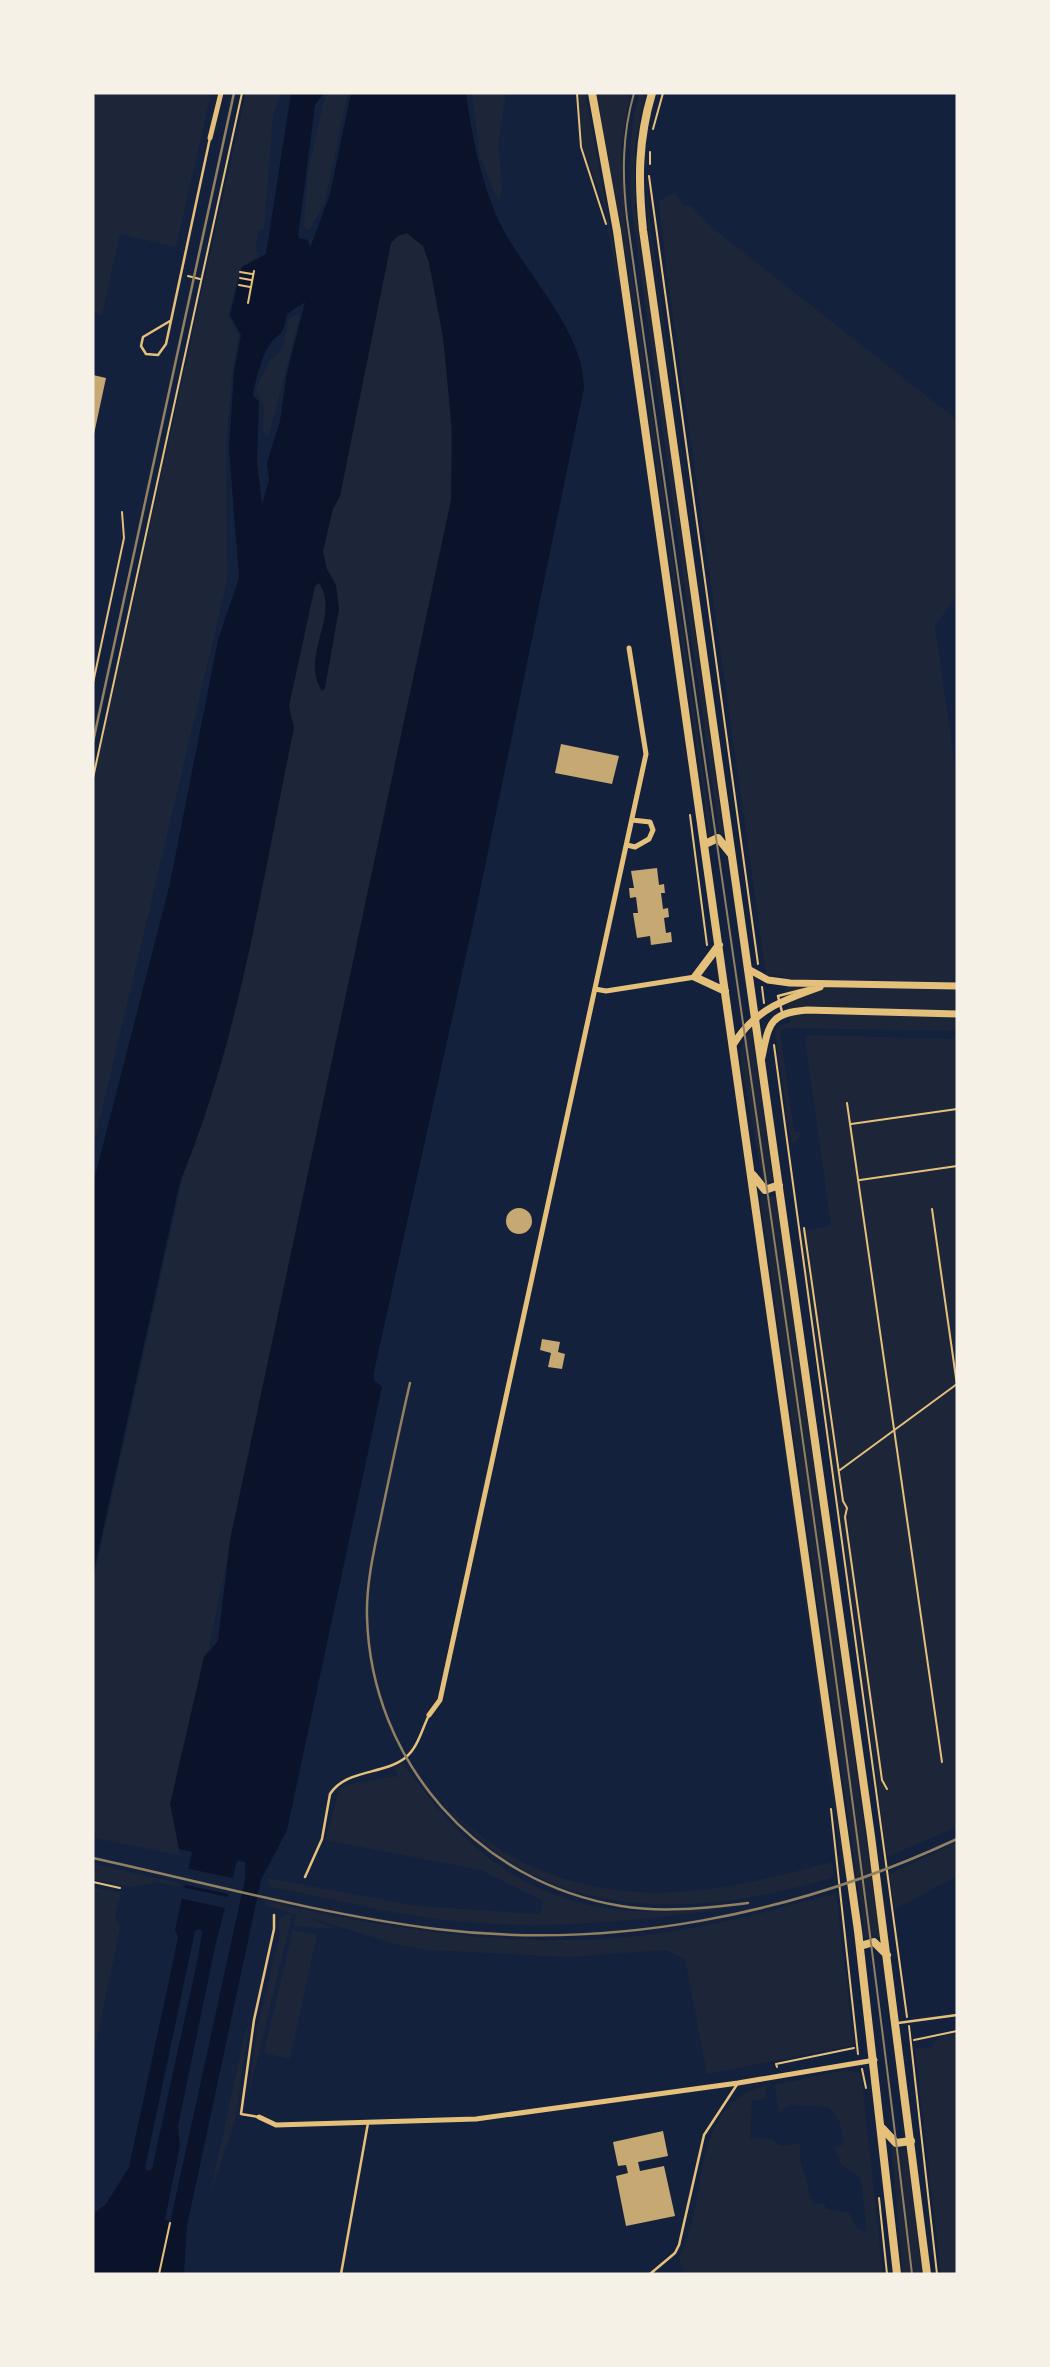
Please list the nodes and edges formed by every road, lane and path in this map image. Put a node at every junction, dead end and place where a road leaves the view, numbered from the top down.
1 (220, 93) edge
2 (242, 93) edge
3 (577, 93) edge
4 (592, 93) edge
5 (652, 93) edge
6 (663, 94) edge
7 (651, 136) dead end
8 (210, 138) joint
9 (651, 142) dead end
10 (607, 225) dead end
11 (240, 272) dead end
12 (194, 277) dead end
13 (240, 278) dead end
14 (202, 279) junction
15 (252, 281) junction
16 (239, 285) dead end
17 (251, 288) junction
18 (248, 303) dead end
19 (170, 321) junction
20 (122, 512) dead end
21 (629, 648) dead end
22 (93, 683) edge
23 (93, 778) edge
24 (689, 803) dead end
25 (632, 820) junction
26 (705, 844) junction
27 (627, 845) junction
28 (732, 856) junction
29 (719, 945) junction
30 (710, 958) junction
31 (748, 969) junction
32 (760, 976) junction
33 (695, 977) junction
34 (824, 986) junction
35 (957, 986) edge
36 (595, 989) junction
37 (725, 991) junction
38 (778, 1003) junction
39 (765, 1009) junction
40 (782, 1013) junction
41 (957, 1014) edge
42 (755, 1016) junction
43 (769, 1027) junction
44 (733, 1045) junction
45 (761, 1061) junction
46 (847, 1103) dead end
47 (957, 1109) edge
48 (850, 1125) junction
49 (957, 1166) edge
50 (751, 1173) junction
51 (859, 1180) junction
52 (779, 1185) junction
53 (932, 1209) dead end
54 (804, 1228) dead end
55 (957, 1384) edge
56 (894, 1430) junction
57 (839, 1471) junction
58 (429, 1715) joint
59 (942, 1762) dead end
60 (887, 1789) dead end
61 (831, 1808) dead end
62 (305, 1877) dead end
63 (93, 1882) edge
64 (120, 1888) dead end
65 (274, 1915) dead end
66 (860, 1946) junction
67 (887, 1955) junction
68 (957, 2015) edge
69 (908, 2021) junction
70 (896, 2024) junction
71 (957, 2031) edge
72 (915, 2040) dead end
73 (854, 2048) dead end
74 (875, 2060) junction
75 (860, 2062) junction
76 (779, 2076) junction
77 (738, 2083) junction
78 (867, 2089) dead end
79 (259, 2117) joint
80 (368, 2123) junction
81 (882, 2128) junction
82 (911, 2141) junction
83 (878, 2189) dead end
84 (170, 2223) dead end
85 (159, 2274) edge
86 (341, 2274) edge
87 (650, 2274) edge
88 (887, 2274) edge
89 (897, 2274) edge
90 (927, 2274) edge
91 (937, 2274) edge

1 - 8 street
2 - 14 path
3 - 10 path
4 - 26 main road
5 - 28 main road
6 - 7 path
8 - 19 lane
9 - 32 path
11 - 15 path
12 - 14 path
13 - 15 path
14 - 23 path
15 - 17 path
16 - 17 path
17 - 18 path
19 - 19 lane
20 - 22 path
21 - 25 street
24 - 30 path
25 - 27 street
25 - 27 street
26 - 28 main road
26 - 29 main road
27 - 36 street
28 - 31 main road
29 - 30 main road
29 - 37 main road
30 - 33 main road
31 - 32 street
31 - 42 main road
32 - 34 street
32 - 39 path
33 - 36 street
33 - 37 main road
34 - 35 street
34 - 38 street
36 - 58 street
37 - 44 main road
38 - 39 street
38 - 40 lane
39 - 42 street
40 - 41 street
40 - 43 street
42 - 44 street
42 - 45 main road
43 - 45 street
43 - 69 path
44 - 50 main road
45 - 52 main road
46 - 48 path
47 - 48 path
48 - 51 path
49 - 51 path
50 - 52 main road
50 - 66 main road
51 - 56 path
52 - 67 main road
53 - 55 path
54 - 57 path
55 - 56 path
56 - 57 path
56 - 59 path
57 - 60 path
58 - 62 lane
61 - 75 path
63 - 64 path
65 - 79 lane
66 - 67 main road
66 - 74 main road
67 - 70 main road
68 - 69 lane
69 - 70 lane
69 - 91 path
70 - 82 main road
71 - 72 path
73 - 76 path
74 - 75 street
74 - 81 main road
75 - 76 street
75 - 78 path
76 - 77 street
77 - 80 street
77 - 87 lane
79 - 80 street
80 - 86 lane
81 - 82 main road
81 - 89 main road
82 - 90 main road
83 - 88 path
84 - 85 path

